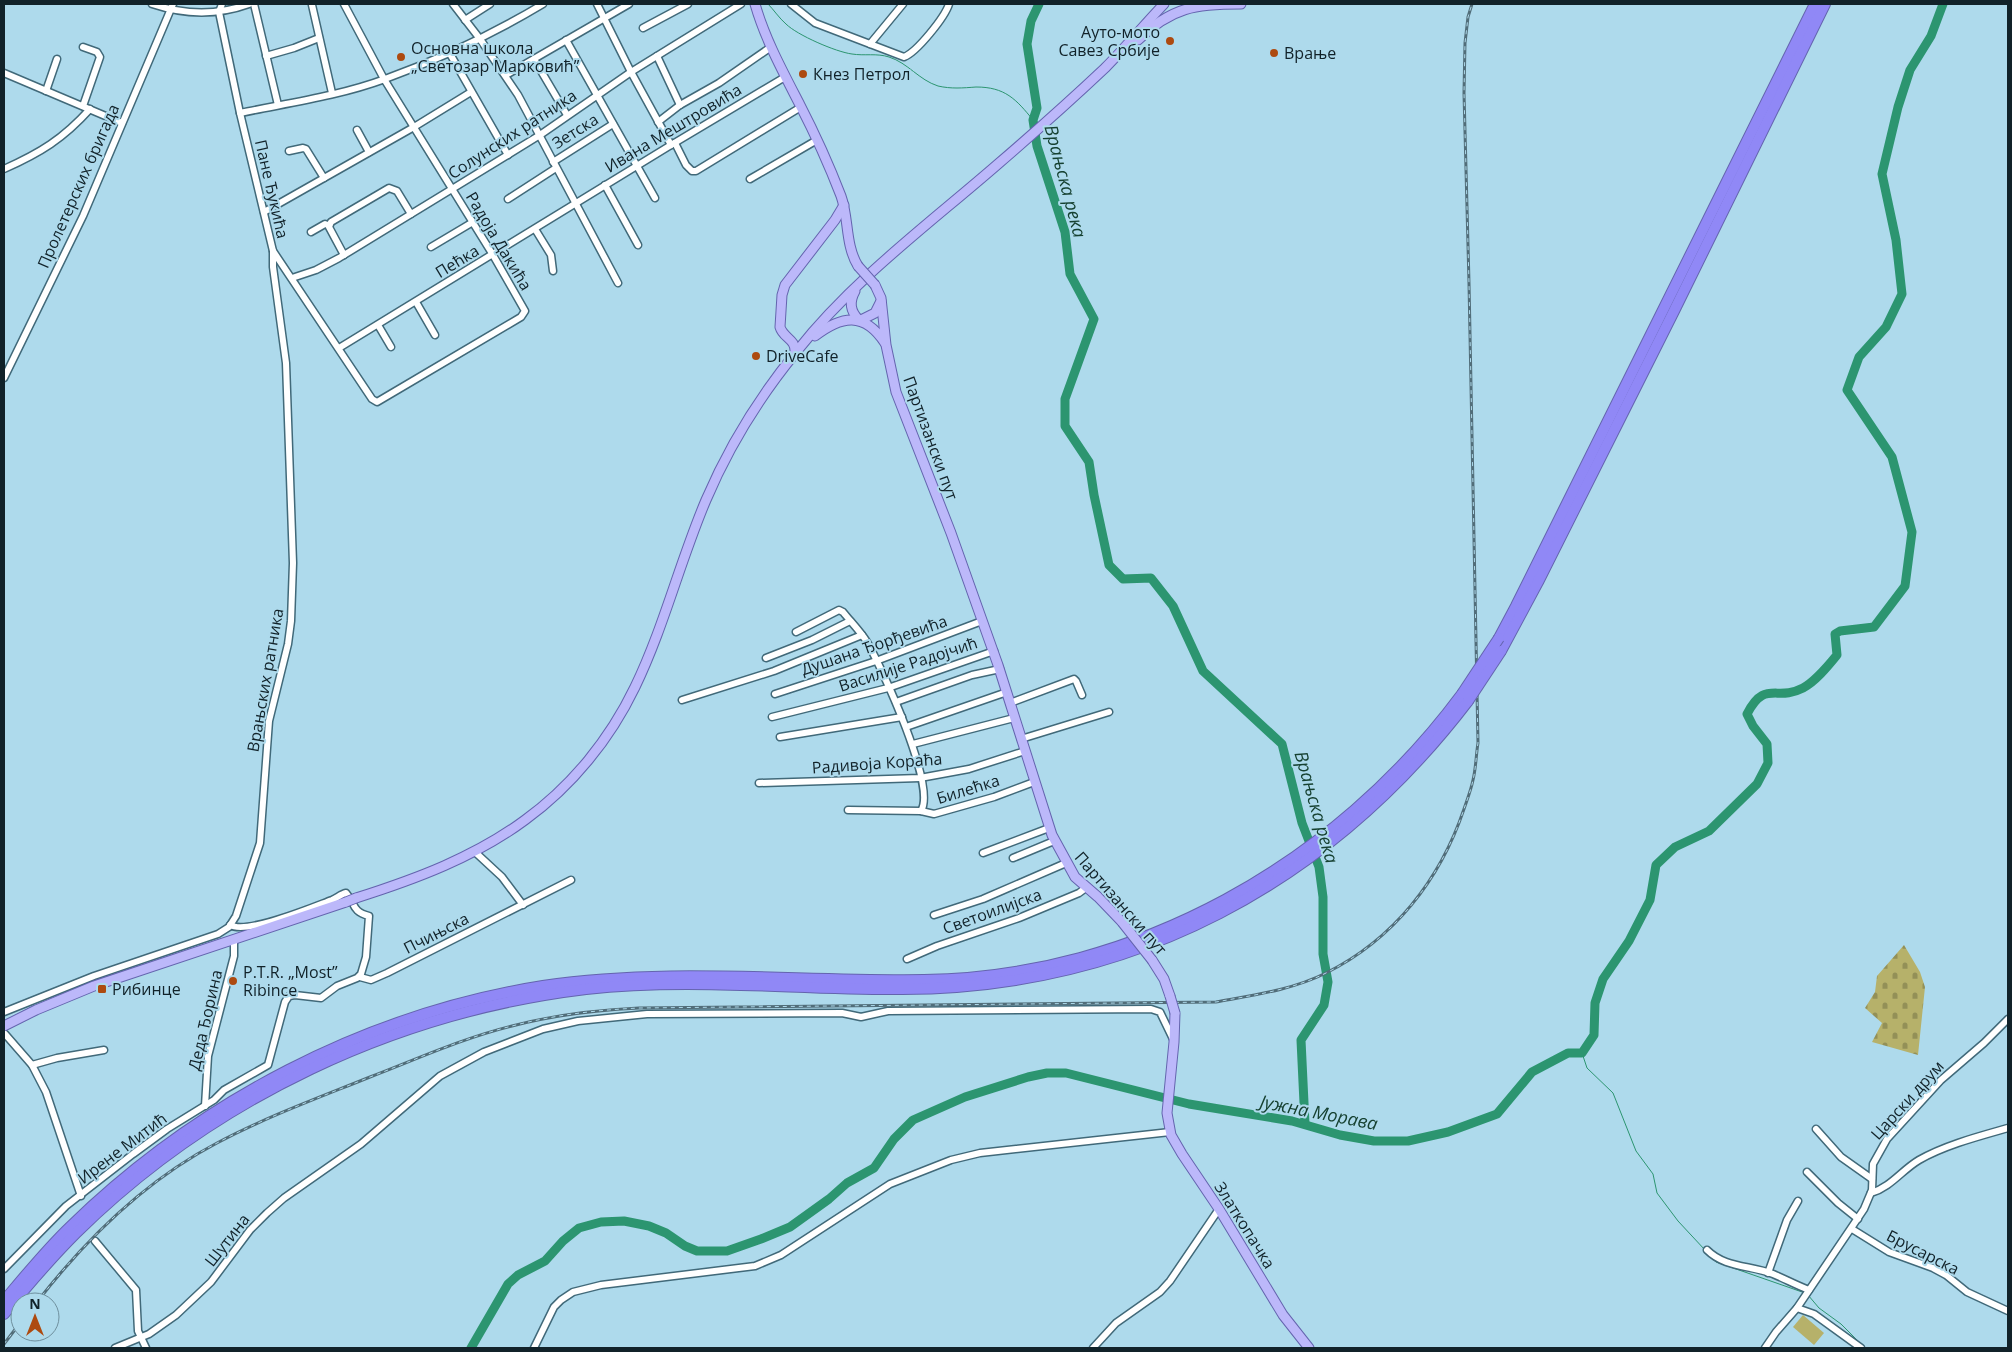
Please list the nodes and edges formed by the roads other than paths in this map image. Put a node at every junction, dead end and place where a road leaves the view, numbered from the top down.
1 (152, 4) edge
2 (222, 4) edge
3 (249, 4) edge
4 (254, 4) edge
5 (344, 4) edge
6 (490, 4) edge
7 (543, 4) edge
8 (598, 4) edge
9 (629, 4) edge
10 (688, 4) edge
11 (742, 4) edge
12 (791, 4) edge
13 (903, 4) edge
14 (949, 4) edge
15 (1164, 4) edge
16 (1223, 4) edge
17 (1241, 4) edge
18 (1815, 4) edge
19 (1825, 4) edge
20 (312, 5) dead end
21 (457, 5) edge
22 (172, 6) edge
23 (756, 7) edge
24 (797, 7) edge
25 (219, 12) junction
26 (604, 18) junction
27 (465, 20) junction
28 (644, 28) dead end
29 (319, 38) junction
30 (480, 39) junction
31 (566, 40) junction
32 (870, 44) junction
33 (82, 47) dead end
34 (771, 47) junction
35 (449, 52) junction
36 (266, 56) junction
37 (657, 56) junction
38 (57, 59) dead end
39 (534, 59) junction
40 (1107, 66) junction
41 (631, 72) junction
42 (4, 73) edge
43 (506, 75) junction
44 (785, 77) junction
45 (384, 80) junction
46 (46, 91) junction
47 (471, 92) junction
48 (332, 93) junction
49 (596, 95) junction
50 (680, 105) junction
51 (83, 106) junction
52 (278, 106) junction
53 (801, 107) junction
54 (90, 109) junction
55 (240, 113) junction
56 (567, 115) junction
57 (658, 122) junction
58 (122, 123) junction
59 (613, 124) junction
60 (414, 127) junction
61 (357, 130) dead end
62 (540, 135) junction
63 (817, 140) junction
64 (673, 144) junction
65 (289, 151) dead end
66 (369, 152) junction
67 (508, 155) junction
68 (554, 165) junction
69 (636, 166) junction
70 (4, 169) edge
71 (324, 178) junction
72 (750, 179) dead end
73 (605, 185) junction
74 (452, 189) junction
75 (655, 198) dead end
76 (508, 199) dead end
77 (575, 204) junction
78 (844, 205) junction
79 (264, 212) junction
80 (411, 214) junction
81 (473, 222) junction
82 (328, 225) junction
83 (847, 226) junction
84 (535, 229) junction
85 (827, 231) junction
86 (311, 232) dead end
87 (638, 245) dead end
88 (431, 247) dead end
89 (273, 251) junction
90 (344, 254) junction
91 (493, 255) junction
92 (281, 261) junction
93 (273, 263) junction
94 (553, 271) dead end
95 (292, 278) junction
96 (618, 283) dead end
97 (858, 286) junction
98 (882, 301) junction
99 (416, 302) junction
100 (860, 320) junction
101 (378, 325) junction
102 (813, 332) junction
103 (435, 336) dead end
104 (787, 336) junction
105 (805, 341) junction
106 (886, 345) junction
107 (391, 347) dead end
108 (339, 348) junction
109 (796, 352) junction
110 (4, 378) edge
111 (376, 402) joint
112 (850, 621) junction
113 (982, 621) junction
114 (796, 632) dead end
115 (862, 635) junction
116 (994, 651) junction
117 (766, 658) dead end
118 (876, 661) junction
119 (1000, 668) junction
120 (888, 688) junction
121 (1007, 692) junction
122 (775, 694) dead end
123 (1082, 695) dead end
124 (1465, 697) junction
125 (682, 700) dead end
126 (896, 702) junction
127 (1010, 703) junction
128 (1109, 712) dead end
129 (902, 716) junction
130 (772, 717) dead end
131 (1014, 718) junction
132 (906, 727) junction
133 (780, 737) dead end
134 (1021, 739) junction
135 (913, 744) junction
136 (1025, 751) junction
137 (920, 778) junction
138 (1034, 782) junction
139 (759, 783) dead end
140 (848, 810) dead end
141 (921, 812) junction
142 (1049, 828) junction
143 (1054, 841) junction
144 (475, 852) junction
145 (983, 853) dead end
146 (1306, 855) junction
147 (1012, 858) dead end
148 (1066, 863) junction
149 (571, 880) dead end
150 (1086, 888) junction
151 (351, 900) junction
152 (523, 905) junction
153 (934, 915) dead end
154 (230, 925) junction
155 (234, 940) junction
156 (906, 958) dead end
157 (360, 977) junction
158 (4, 1012) edge
159 (2008, 1019) edge
160 (5, 1030) edge
161 (1174, 1042) junction
162 (104, 1050) dead end
163 (32, 1066) junction
164 (1172, 1067) joint
165 (205, 1106) junction
166 (2008, 1128) edge
167 (1816, 1130) dead end
168 (1170, 1132) junction
169 (1807, 1172) dead end
170 (1872, 1179) junction
171 (1871, 1193) junction
172 (81, 1196) junction
173 (1798, 1200) dead end
174 (1219, 1209) junction
175 (1858, 1219) junction
176 (1852, 1229) junction
177 (95, 1241) dead end
178 (1707, 1250) dead end
179 (4, 1269) edge
180 (1768, 1272) junction
181 (1807, 1293) junction
182 (4, 1301) edge
183 (1798, 1308) junction
184 (2008, 1311) edge
185 (4, 1314) edge
186 (138, 1331) junction
187 (142, 1338) junction
188 (130, 1341) junction
189 (115, 1348) edge
190 (146, 1348) edge
191 (534, 1348) edge
192 (1093, 1348) edge
193 (1309, 1348) edge
194 (1765, 1348) edge
195 (1861, 1348) edge

1 - 22 street
2 - 25 street
3 - 25 street
4 - 36 street
5 - 45 street, Радоја Дакића
6 - 27 street
7 - 30 street
8 - 26 street
9 - 26 street
10 - 28 street
11 - 23 street, Партизански пут
11 - 37 street, Солунских ратника
12 - 24 street
13 - 32 street
14 - 32 street
15 - 40 main road
16 - 17 main road
16 - 40 main road
18 - 124 highway, bridge
19 - 124 highway, bridge
20 - 29 street
21 - 27 street
22 - 25 street
22 - 58 street, Пролетерских бригада
23 - 34 main road, Партизански пут
24 - 32 street
25 - 55 street, Пане Ђукића
26 - 31 street
26 - 41 street
27 - 30 street
29 - 36 street
29 - 48 street
30 - 35 street
30 - 43 street
31 - 39 street
31 - 49 street
33 - 51 street
34 - 44 main road, Партизански пут
34 - 50 street
35 - 45 street
35 - 47 street
36 - 52 street
37 - 41 street, Солунских ратника
37 - 50 street
38 - 46 street
39 - 43 street
39 - 56 street
40 - 97 main road
41 - 49 street, Солунских ратника
41 - 57 street
42 - 46 street
43 - 62 street
44 - 53 main road, Партизански пут
44 - 64 street, Ивана Мештровића
45 - 48 street
45 - 60 street, Радоја Дакића
46 - 51 street
47 - 60 street
47 - 67 street
48 - 52 street
49 - 56 street, Солунских ратника
49 - 59 street
50 - 57 street
51 - 54 street
52 - 55 street
53 - 63 main road, Партизански пут
53 - 64 street
54 - 58 street
54 - 70 street
55 - 79 street, Пане Ђукића
56 - 62 street, Солунских ратника
57 - 64 street
58 - 110 street, Пролетерских бригада
59 - 68 street, Зетска
59 - 69 street
60 - 66 street
60 - 74 street, Радоја Дакића
61 - 66 street
62 - 67 street, Солунских ратника
62 - 68 street
63 - 72 street
63 - 78 main road, Партизански пут
64 - 69 street, Ивана Мештровића
65 - 71 street
66 - 71 street
67 - 74 street, Солунских ратника
68 - 76 street, Зетска
68 - 77 street
69 - 73 street, Ивана Мештровића
69 - 75 street
71 - 79 street
73 - 77 street, Ивана Мештровића
73 - 87 street
74 - 80 street, Солунских ратника
74 - 81 street, Радоја Дакића
77 - 84 street, Пећка
77 - 96 street
78 - 83 main road, Партизански пут
78 - 85 main road
79 - 89 street, Пане Ђукића
80 - 82 street
80 - 90 street, Солунских ратника
81 - 88 street
81 - 91 street, Радоја Дакића
82 - 86 street
82 - 90 street
83 - 85 main road
83 - 98 main road, Партизански пут, bridge
84 - 91 street, Пећка
84 - 94 street
85 - 104 main road
89 - 92 street, Пане Ђукића
89 - 93 street, Врањских ратника
90 - 95 street, Солунских ратника
91 - 99 street, Пећка
91 - 111 street, Радоја Дакића
92 - 93 street
92 - 95 street, Пане Ђукића
93 - 154 street, Врањских ратника
95 - 108 street, Пане Ђукића
97 - 100 main road
97 - 102 main road
98 - 100 main road
98 - 106 main road, Партизански пут
99 - 101 street, Пећка
99 - 103 street
100 - 105 main road
100 - 106 main road
101 - 107 street
101 - 108 street, Пећка
102 - 104 main road
102 - 105 main road
104 - 109 main road
105 - 109 main road
106 - 113 main road, Партизански пут
108 - 111 street, Пане Ђукића
109 - 144 main road
112 - 114 street
112 - 115 street
112 - 117 street
113 - 116 main road, Партизански пут
113 - 118 street, Душана Ђорђевића
115 - 118 street
115 - 125 street
116 - 119 main road, Партизански пут
116 - 120 street, Василије Радојчић
118 - 120 street
118 - 122 street, Душана Ђорђевића
119 - 121 main road, Партизански пут
119 - 126 street
120 - 126 street
120 - 130 street, Василије Радојчић
121 - 127 main road, Партизански пут
121 - 132 street
123 - 127 street
124 - 146 highway
126 - 129 street
127 - 131 main road, Партизански пут
128 - 134 street
129 - 132 street
129 - 133 street
131 - 134 main road, Партизански пут
131 - 135 street
132 - 135 street
134 - 136 main road, Партизански пут
135 - 137 street
136 - 137 street, Радивоја Кораћа
136 - 138 main road, Партизански пут
137 - 139 street, Радивоја Кораћа
137 - 141 street
138 - 141 street, Билећка
138 - 142 main road, Партизански пут
140 - 141 street, Билећка
142 - 143 main road, Партизански пут
142 - 145 street
143 - 147 street
143 - 148 main road, Партизански пут
144 - 151 main road
144 - 152 street
146 - 182 highway
146 - 185 highway
148 - 150 main road, Партизански пут
148 - 153 street
149 - 152 street, Пчињска
150 - 156 street, Светоилијска
150 - 161 main road, Партизански пут, bridge
151 - 154 street
151 - 155 main road
151 - 157 street
152 - 157 street, Пчињска
154 - 158 street
155 - 160 main road
155 - 165 street, Деда Ђорина
157 - 165 street, Ирене Митић
159 - 170 street, Царски друм
160 - 163 street
161 - 164 main road, Партизански пут
161 - 187 street, Шутина
162 - 163 street
163 - 172 street
164 - 168 main road, Златкопачка
165 - 172 street, Ирене Митић
166 - 171 street
167 - 170 street
168 - 174 main road, Златкопачка
168 - 191 street
169 - 175 street
170 - 171 street, Царски друм
171 - 175 street, Царски друм
172 - 179 street, Ирене Митић
173 - 180 street
174 - 192 street
174 - 193 main road, Златкопачка
175 - 176 street, Царски друм
176 - 181 street, Царски друм
176 - 184 street, Брусарска
177 - 186 street
178 - 180 street
180 - 181 street
181 - 183 street, Царски друм
183 - 194 street, Царски друм
183 - 195 street
186 - 187 street
186 - 188 street
187 - 188 street, Шутина
187 - 190 street
188 - 189 street, Шутина

